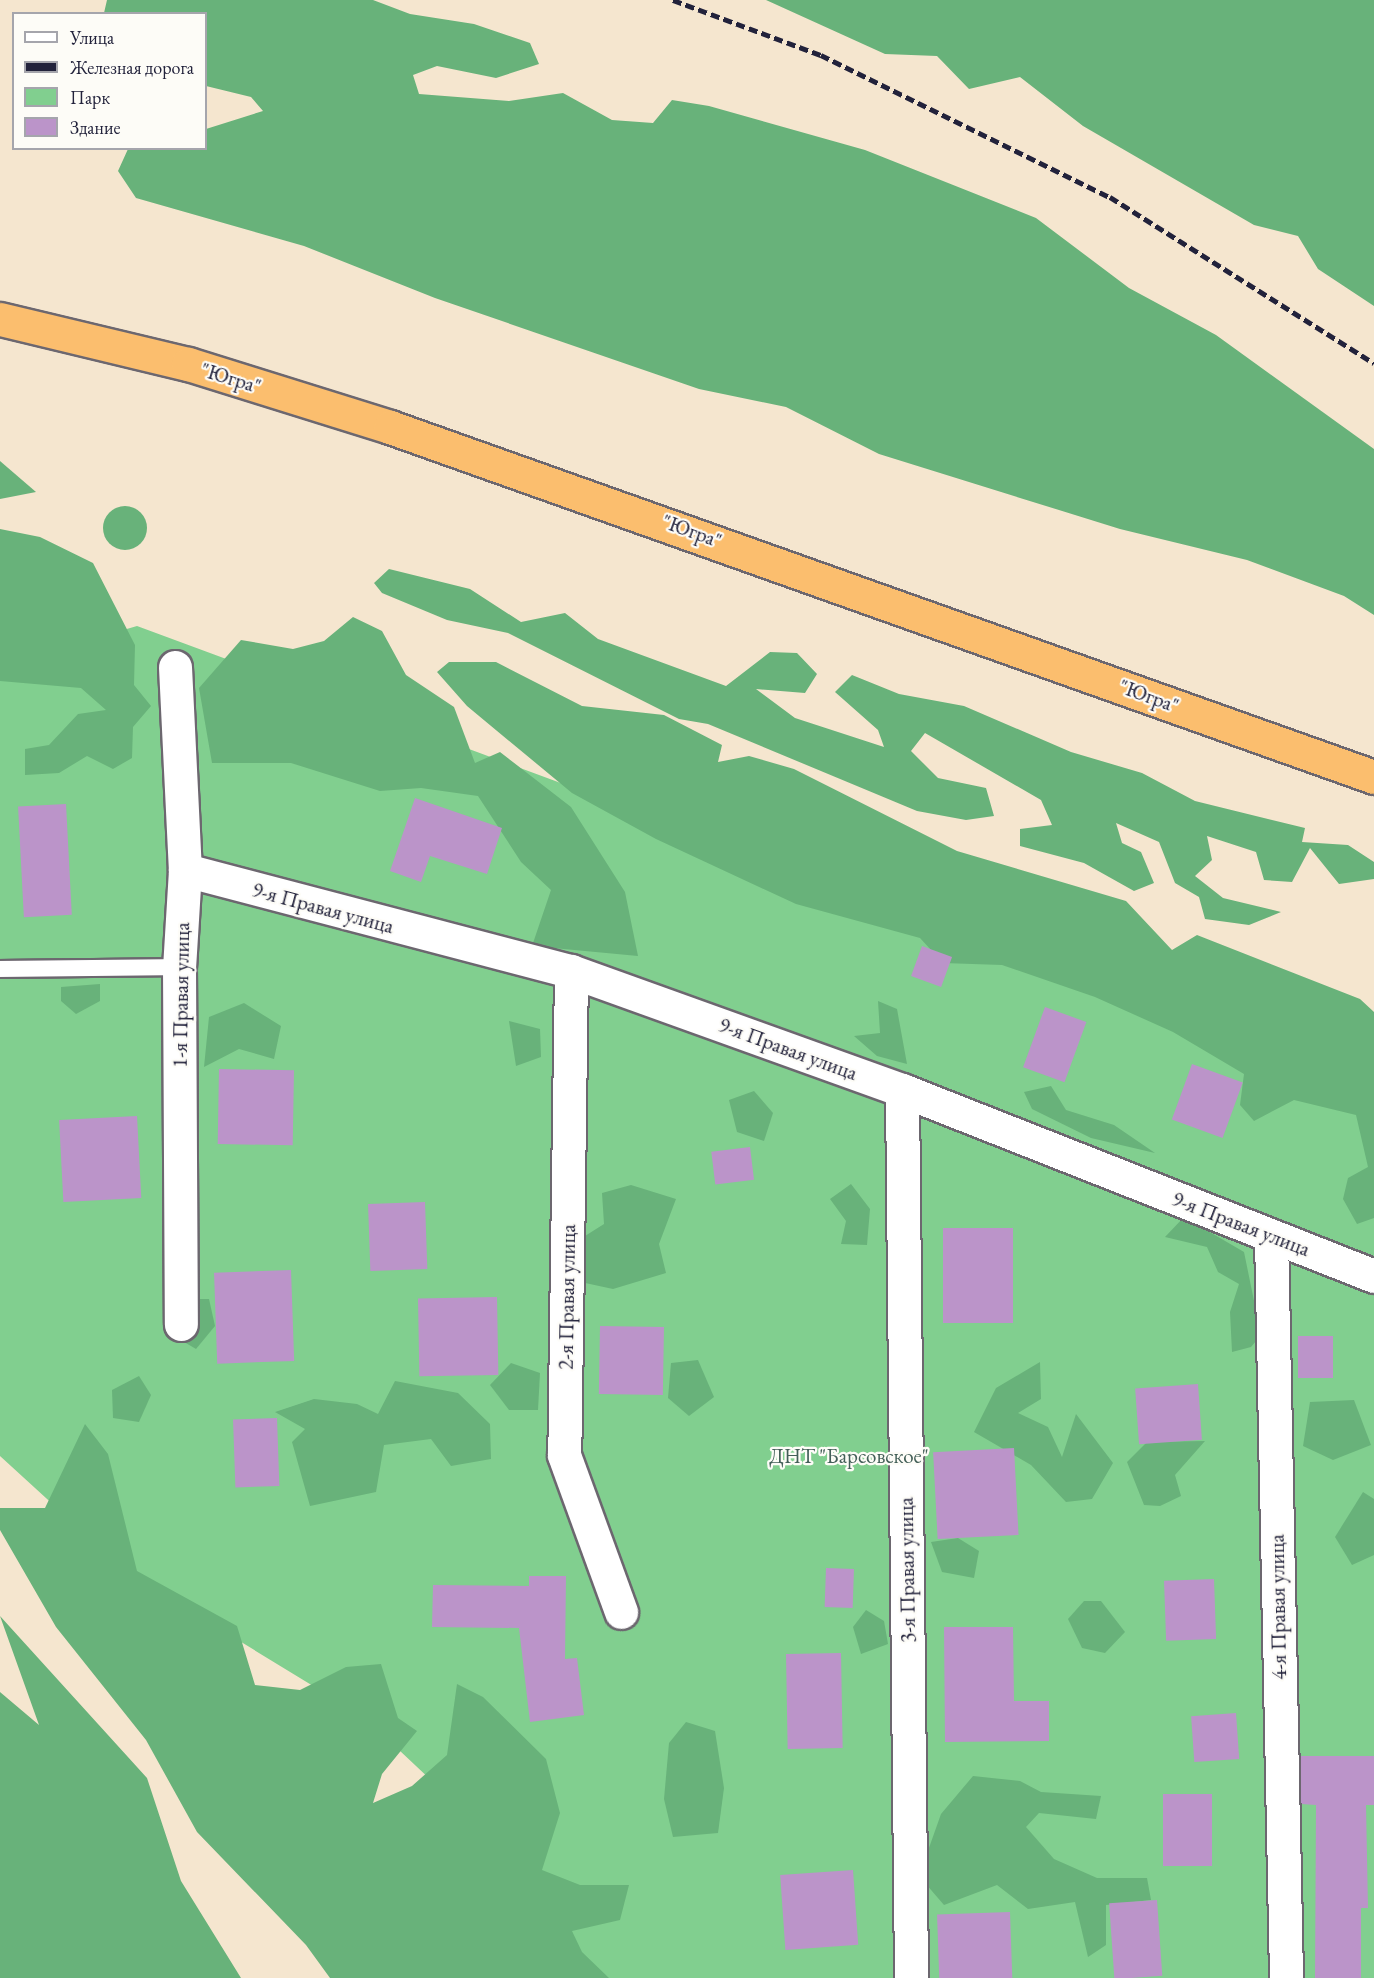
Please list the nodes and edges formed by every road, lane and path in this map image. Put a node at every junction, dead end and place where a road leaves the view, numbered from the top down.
1 (0, 319) edge
2 (175, 667) dead end
3 (1374, 777) edge
4 (185, 870) junction
5 (179, 967) junction
6 (0, 969) edge
7 (571, 972) junction
8 (902, 1090) junction
9 (1270, 1236) junction
10 (1374, 1276) edge
11 (181, 1324) dead end
12 (621, 1612) dead end
13 (910, 1978) edge
14 (1286, 1978) edge

1 - 3 highway, "Югра"
2 - 4 street, 1-я Правая улица
4 - 5 street, 1-я Правая улица
4 - 7 street, 9-я Правая улица
5 - 6 lane
5 - 11 street, 1-я Правая улица
7 - 8 street, 9-я Правая улица
7 - 12 street, 2-я Правая улица
8 - 9 street, 9-я Правая улица
8 - 13 street, 3-я Правая улица
9 - 10 street, 9-я Правая улица
9 - 14 street, 4-я Правая улица

